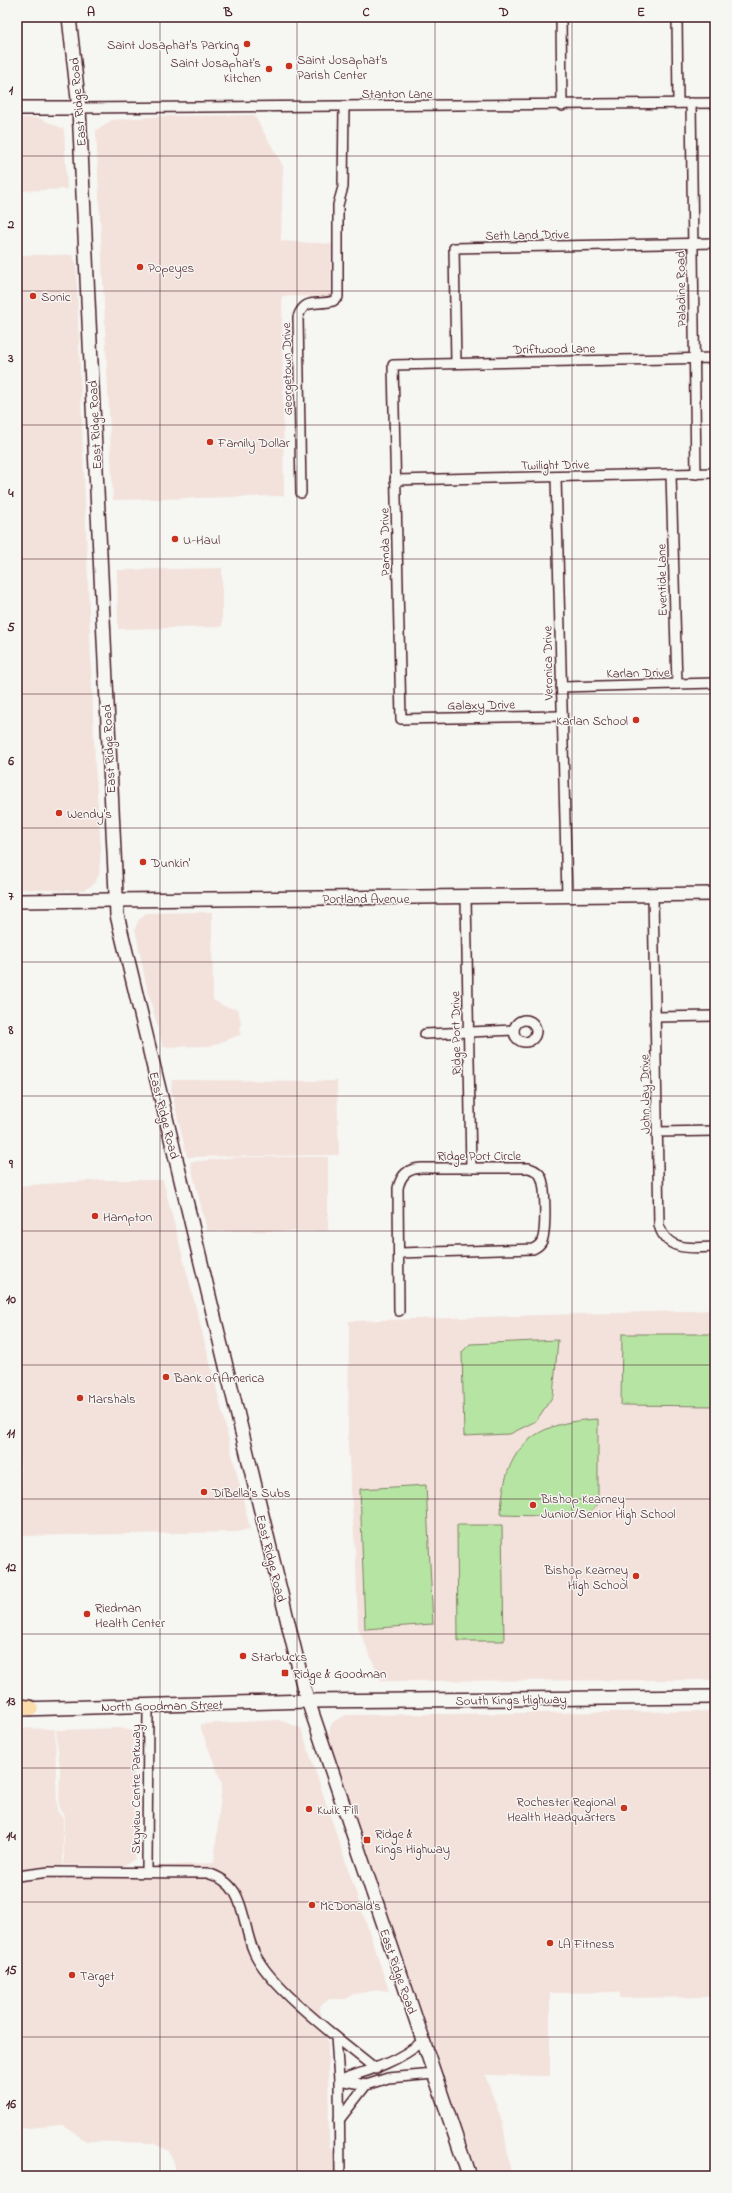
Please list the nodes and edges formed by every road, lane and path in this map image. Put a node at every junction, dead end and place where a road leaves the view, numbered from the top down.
1 (69, 17) edge
2 (561, 17) edge
3 (677, 17) edge
4 (678, 103) junction
5 (691, 103) junction
6 (715, 103) edge
7 (344, 106) junction
8 (562, 106) junction
9 (17, 108) edge
10 (79, 108) junction
11 (693, 243) junction
12 (715, 243) edge
13 (694, 358) junction
14 (715, 358) edge
15 (456, 363) junction
16 (393, 365) joint
17 (715, 473) edge
18 (671, 474) junction
19 (696, 474) junction
20 (556, 477) junction
21 (395, 480) junction
22 (301, 493) dead end
23 (715, 683) edge
24 (677, 684) junction
25 (561, 686) junction
26 (561, 716) junction
27 (401, 719) joint
28 (715, 894) edge
29 (653, 895) junction
30 (567, 896) junction
31 (466, 897) junction
32 (116, 900) junction
33 (17, 901) edge
34 (715, 1016) edge
35 (655, 1017) junction
36 (514, 1030) dead end
37 (468, 1032) junction
38 (424, 1034) dead end
39 (715, 1131) edge
40 (657, 1132) junction
41 (471, 1168) junction
42 (715, 1247) edge
43 (399, 1253) junction
44 (399, 1311) dead end
45 (715, 1697) edge
46 (308, 1701) junction
47 (17, 1706) edge
48 (148, 1706) junction
49 (31, 1708) junction
50 (17, 1709) edge
51 (147, 1872) junction
52 (17, 1876) edge
53 (336, 2037) junction
54 (423, 2041) junction
55 (376, 2069) junction
56 (434, 2074) junction
57 (339, 2080) junction
58 (366, 2085) junction
59 (339, 2120) junction
60 (340, 2176) edge
61 (469, 2176) edge

1 - 10 main road, East Ridge Road
2 - 8 street
3 - 4 street
4 - 5 street, Stanton Lane
4 - 8 street, Stanton Lane
5 - 6 street, Stanton Lane
5 - 11 street, Paladine Road
7 - 8 street, Stanton Lane
7 - 10 street, Stanton Lane
7 - 22 street, Georgetown Drive
9 - 10 main road
10 - 32 main road, East Ridge Road
11 - 12 street, Seth Land Drive
11 - 13 street, Paladine Road
11 - 15 street, Seth Land Drive
13 - 14 street, Driftwood Lane
13 - 15 street, Driftwood Lane
13 - 19 street, Paladine Road
15 - 16 street, Driftwood Lane
16 - 21 street, Pamda Drive
17 - 19 street, Twilight Drive
18 - 19 street, Twilight Drive
18 - 20 street, Twilight Drive
18 - 24 street, Eventide Lane
20 - 21 street, Twilight Drive
20 - 25 street, Veronica Drive
21 - 27 street, Pamda Drive
23 - 24 street, Karlan Drive
24 - 25 street, Karlan Drive
25 - 26 street, Veronica Drive
26 - 27 street, Galaxy Drive
26 - 30 street, Veronica Drive
28 - 29 main road, Portland Avenue
29 - 30 main road, Portland Avenue
29 - 35 street, John Jay Drive
30 - 31 main road, Portland Avenue
31 - 32 main road, Portland Avenue
31 - 37 street, Ridge Port Drive
32 - 33 main road, Portland Avenue
32 - 46 main road, East Ridge Road
34 - 35 street
35 - 40 street, John Jay Drive
36 - 37 street
37 - 38 street
37 - 41 street, Ridge Port Drive
39 - 40 street
40 - 42 street, John Jay Drive
41 - 43 street, Ridge Port Circle
41 - 43 street, Ridge Port Circle
43 - 44 street
45 - 46 main road, South Kings Highway
46 - 48 main road, North Goodman Street
46 - 54 main road, East Ridge Road
47 - 49 main road
48 - 49 main road, North Goodman Street
48 - 51 street, Skyview Centre Parkway
49 - 50 main road, North Goodman Street
51 - 52 street, Skyview Centre Parkway
51 - 53 street, Skyview Centre Parkway
53 - 55 street, Skyview Centre Parkway
53 - 57 street
54 - 55 street
54 - 56 main road, East Ridge Road
55 - 57 street
56 - 58 street
56 - 61 main road, East Ridge Road
57 - 58 street
57 - 59 street
58 - 59 street
59 - 60 street

